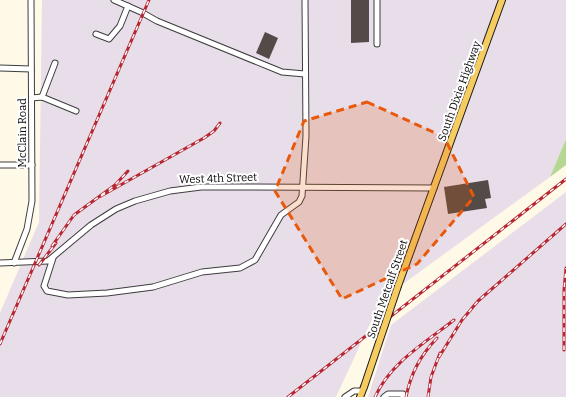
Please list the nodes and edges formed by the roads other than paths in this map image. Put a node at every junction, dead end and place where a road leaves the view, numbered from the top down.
1 (31, 0) edge
2 (114, 0) edge
3 (305, 0) edge
4 (377, 0) edge
5 (502, 0) edge
6 (128, 6) junction
7 (96, 34) dead end
8 (377, 44) dead end
9 (55, 63) dead end
10 (0, 68) edge
11 (31, 69) junction
12 (305, 74) junction
13 (42, 97) junction
14 (32, 98) junction
15 (76, 111) dead end
16 (0, 165) edge
17 (32, 165) junction
18 (303, 187) junction
19 (434, 188) junction
20 (53, 258) junction
21 (0, 262) edge
22 (14, 263) junction
23 (362, 392) edge
24 (345, 397) edge
25 (384, 397) edge
26 (403, 397) edge

1 - 11 street, McClain Road
2 - 6 street
3 - 12 street
4 - 8 street
5 - 19 main road, South Dixie Highway
6 - 7 street
6 - 12 street
9 - 13 street
10 - 11 street
11 - 14 street, McClain Road
12 - 18 street
13 - 14 street
13 - 15 street
14 - 17 street, McClain Road
16 - 17 street
17 - 22 street, McClain Road
18 - 19 street, West 4th Street
18 - 20 street, West 4th Street
18 - 20 street
19 - 23 main road, South Metcalf Street, bridge
20 - 22 street, West 4th Street
21 - 22 street, West 4th Street
23 - 24 street
25 - 26 street

